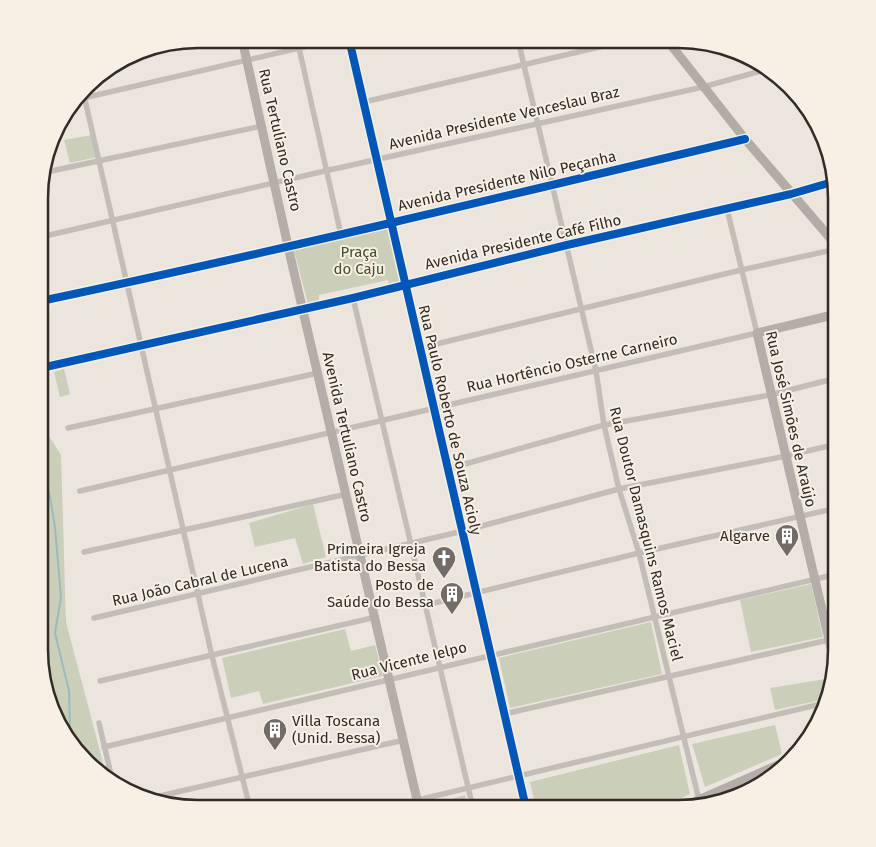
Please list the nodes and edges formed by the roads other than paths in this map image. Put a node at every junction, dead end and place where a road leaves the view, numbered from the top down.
1 (244, 48) edge
2 (300, 48) joint
3 (350, 48) edge
4 (520, 48) edge
5 (592, 48) edge
6 (673, 48) edge
7 (247, 60) junction
8 (524, 63) junction
9 (759, 71) edge
10 (702, 87) junction
11 (87, 97) edge
12 (84, 100) edge
13 (364, 102) junction
14 (539, 123) junction
15 (262, 126) junction
16 (745, 139) junction
17 (100, 160) junction
18 (376, 160) junction
19 (50, 171) edge
20 (325, 171) junction
21 (276, 183) junction
22 (828, 183) edge
23 (553, 185) junction
24 (791, 194) junction
25 (727, 209) junction
26 (114, 221) junction
27 (389, 222) junction
28 (48, 235) edge
29 (341, 235) junction
30 (828, 237) edge
31 (567, 246) junction
32 (289, 248) junction
33 (828, 249) edge
34 (741, 270) junction
35 (127, 283) junction
36 (404, 285) junction
37 (353, 298) junction
38 (48, 300) edge
39 (303, 309) junction
40 (582, 309) junction
41 (828, 316) edge
42 (757, 333) junction
43 (141, 346) junction
44 (420, 348) junction
45 (48, 366) edge
46 (596, 371) junction
47 (318, 373) junction
48 (828, 380) edge
49 (770, 395) junction
50 (156, 408) junction
51 (435, 410) junction
52 (382, 421) junction
53 (604, 425) junction
54 (68, 428) dead end
55 (332, 433) junction
56 (828, 446) edge
57 (786, 456) junction
58 (447, 469) junction
59 (171, 470) junction
60 (619, 489) junction
61 (80, 491) dead end
62 (347, 494) junction
63 (828, 510) edge
64 (800, 517) junction
65 (185, 531) junction
66 (462, 531) junction
67 (410, 543) junction
68 (84, 552) dead end
69 (639, 553) junction
70 (362, 555) junction
71 (828, 576) edge
72 (816, 579) junction
73 (476, 592) junction
74 (198, 595) junction
75 (426, 605) junction
76 (654, 616) junction
77 (376, 617) junction
78 (94, 618) dead end
79 (828, 621) edge
80 (828, 640) edge
81 (490, 654) junction
82 (212, 656) junction
83 (440, 667) junction
84 (668, 677) junction
85 (390, 679) junction
86 (100, 681) dead end
87 (818, 705) edge
88 (504, 714) junction
89 (228, 719) junction
90 (99, 723) dead end
91 (683, 739) junction
92 (404, 740) junction
93 (104, 747) junction
94 (768, 769) edge
95 (110, 771) edge
96 (518, 776) junction
97 (243, 777) junction
98 (468, 787) junction
99 (727, 787) junction
100 (728, 791) edge
101 (164, 795) edge
102 (708, 796) edge
103 (698, 798) edge
104 (248, 799) edge
105 (417, 799) edge
106 (433, 799) edge
107 (471, 799) edge
108 (524, 799) edge

1 - 7 street, Rua Tertuliano Castro
2 - 7 street
2 - 20 street
3 - 13 street, Rua Paulo Roberto de Souza Acioly
4 - 8 street, Rua Doutor Damasquins Ramos Maciel
5 - 8 street
6 - 10 main road
7 - 11 street
7 - 15 street, Rua Tertuliano Castro
8 - 13 street
8 - 14 street, Rua Doutor Damasquins Ramos Maciel
9 - 10 street, Avenida Presidente Venceslau Braz
10 - 14 street, Avenida Presidente Venceslau Braz
10 - 16 main road
12 - 17 street
13 - 18 street, Rua Paulo Roberto de Souza Acioly
14 - 18 street, Avenida Presidente Venceslau Braz
14 - 23 street, Rua Doutor Damasquins Ramos Maciel
15 - 17 street
15 - 21 street, Rua Tertuliano Castro
16 - 23 street, Avenida Presidente Nilo Peçanha
16 - 24 main road
17 - 19 street
17 - 26 street
18 - 20 street, Avenida Presidente Venceslau Braz
18 - 27 street, Rua Paulo Roberto de Souza Acioly
20 - 21 street, Avenida Presidente Venceslau Braz
20 - 29 street
21 - 26 street, Avenida Presidente Venceslau Braz
21 - 32 street, Rua Tertuliano Castro
22 - 24 street, Avenida Presidente Café Filho
23 - 27 street, Avenida Presidente Nilo Peçanha
23 - 31 street, Rua Doutor Damasquins Ramos Maciel
24 - 25 street, Avenida Presidente Café Filho
24 - 30 main road
25 - 31 street, Avenida Presidente Café Filho
25 - 34 street, Rua José Simões de Araújo
26 - 28 street, Avenida Presidente Venceslau Braz
26 - 35 street
27 - 29 street, Avenida Presidente Nilo Peçanha
27 - 36 street, Rua Paulo Roberto de Souza Acioly
29 - 32 street, Avenida Presidente Nilo Peçanha
31 - 36 street, Avenida Presidente Café Filho
31 - 40 street, Rua Doutor Damasquins Ramos Maciel
32 - 35 street, Avenida Presidente Nilo Peçanha
32 - 39 street, Avenida Tertuliano Castro
33 - 34 street
34 - 40 street
34 - 42 street, Rua José Simões de Araújo
35 - 38 street, Avenida Presidente Nilo Peçanha
35 - 43 street
36 - 37 street, Avenida Presidente Café Filho
36 - 44 street, Rua Paulo Roberto de Souza Acioly
37 - 39 street, Avenida Presidente Café Filho
37 - 52 street
39 - 43 street, Avenida Presidente Café Filho
39 - 47 street, Avenida Tertuliano Castro
40 - 44 street
40 - 46 street, Rua Doutor Damasquins Ramos Maciel
41 - 42 street, Rua Hortêncio Osterne Carneiro
42 - 46 street, Rua Hortêncio Osterne Carneiro
42 - 49 street, Rua José Simões de Araújo
43 - 45 street, Avenida Presidente Café Filho
43 - 50 street
44 - 51 street, Rua Paulo Roberto de Souza Acioly
46 - 51 street, Rua Hortêncio Osterne Carneiro
46 - 53 street, Rua Doutor Damasquins Ramos Maciel
47 - 50 street
47 - 55 street, Avenida Tertuliano Castro
48 - 49 street
49 - 53 street
49 - 57 street, Rua José Simões de Araújo
50 - 54 street
50 - 59 street
51 - 52 street, Rua Hortêncio Osterne Carneiro
51 - 58 street, Rua Paulo Roberto de Souza Acioly
52 - 55 street, Rua Hortêncio Osterne Carneiro
52 - 67 street
53 - 58 street
53 - 60 street, Rua Doutor Damasquins Ramos Maciel
55 - 59 street, Rua Hortêncio Osterne Carneiro
55 - 62 street, Avenida Tertuliano Castro
56 - 57 street, Rua João Cabral de Lucena
57 - 60 street, Rua João Cabral de Lucena
57 - 64 street, Rua José Simões de Araújo
58 - 66 street, Rua Paulo Roberto de Souza Acioly
59 - 61 street, Rua Hortêncio Osterne Carneiro
59 - 65 street
60 - 66 street, Rua João Cabral de Lucena
60 - 69 street, Rua Doutor Damasquins Ramos Maciel
62 - 65 street
62 - 70 street, Avenida Tertuliano Castro
63 - 64 street
64 - 69 street
64 - 72 street, Rua José Simões de Araújo
65 - 68 street
65 - 74 street
66 - 67 street, Rua João Cabral de Lucena
66 - 73 street, Rua Paulo Roberto de Souza Acioly
67 - 70 street, Rua João Cabral de Lucena
67 - 75 street
69 - 73 street
69 - 76 street, Rua Doutor Damasquins Ramos Maciel
70 - 74 street, Rua João Cabral de Lucena
70 - 77 street, Avenida Tertuliano Castro
71 - 72 street, Rua Vicente Ielpo
72 - 76 street, Rua Vicente Ielpo
72 - 79 street, Rua José Simões de Araújo
73 - 75 street
73 - 81 street, Rua Paulo Roberto de Souza Acioly
74 - 78 street, Rua João Cabral de Lucena
74 - 82 street
75 - 83 street
76 - 81 street, Rua Vicente Ielpo
76 - 84 street, Rua Doutor Damasquins Ramos Maciel
77 - 82 street
77 - 85 street, Avenida Tertuliano Castro
80 - 84 street
81 - 83 street, Rua Vicente Ielpo
81 - 88 street, Rua Paulo Roberto de Souza Acioly
82 - 86 street
82 - 89 street
83 - 85 street, Rua Vicente Ielpo
83 - 98 street
84 - 88 street
84 - 91 street, Rua Doutor Damasquins Ramos Maciel
85 - 89 street, Rua Vicente Ielpo
85 - 92 street, Avenida Tertuliano Castro
87 - 91 street
88 - 96 street, Rua Paulo Roberto de Souza Acioly
89 - 93 street, Rua Vicente Ielpo
89 - 97 street
90 - 93 street
91 - 96 street
91 - 103 street, Rua Doutor Damasquins Ramos Maciel
92 - 97 street
92 - 105 street, Avenida Tertuliano Castro
93 - 95 street
94 - 99 street
96 - 98 street
96 - 108 street, Rua Paulo Roberto de Souza Acioly
97 - 101 street
97 - 104 street
98 - 106 street
98 - 107 street
99 - 100 street
99 - 102 street

